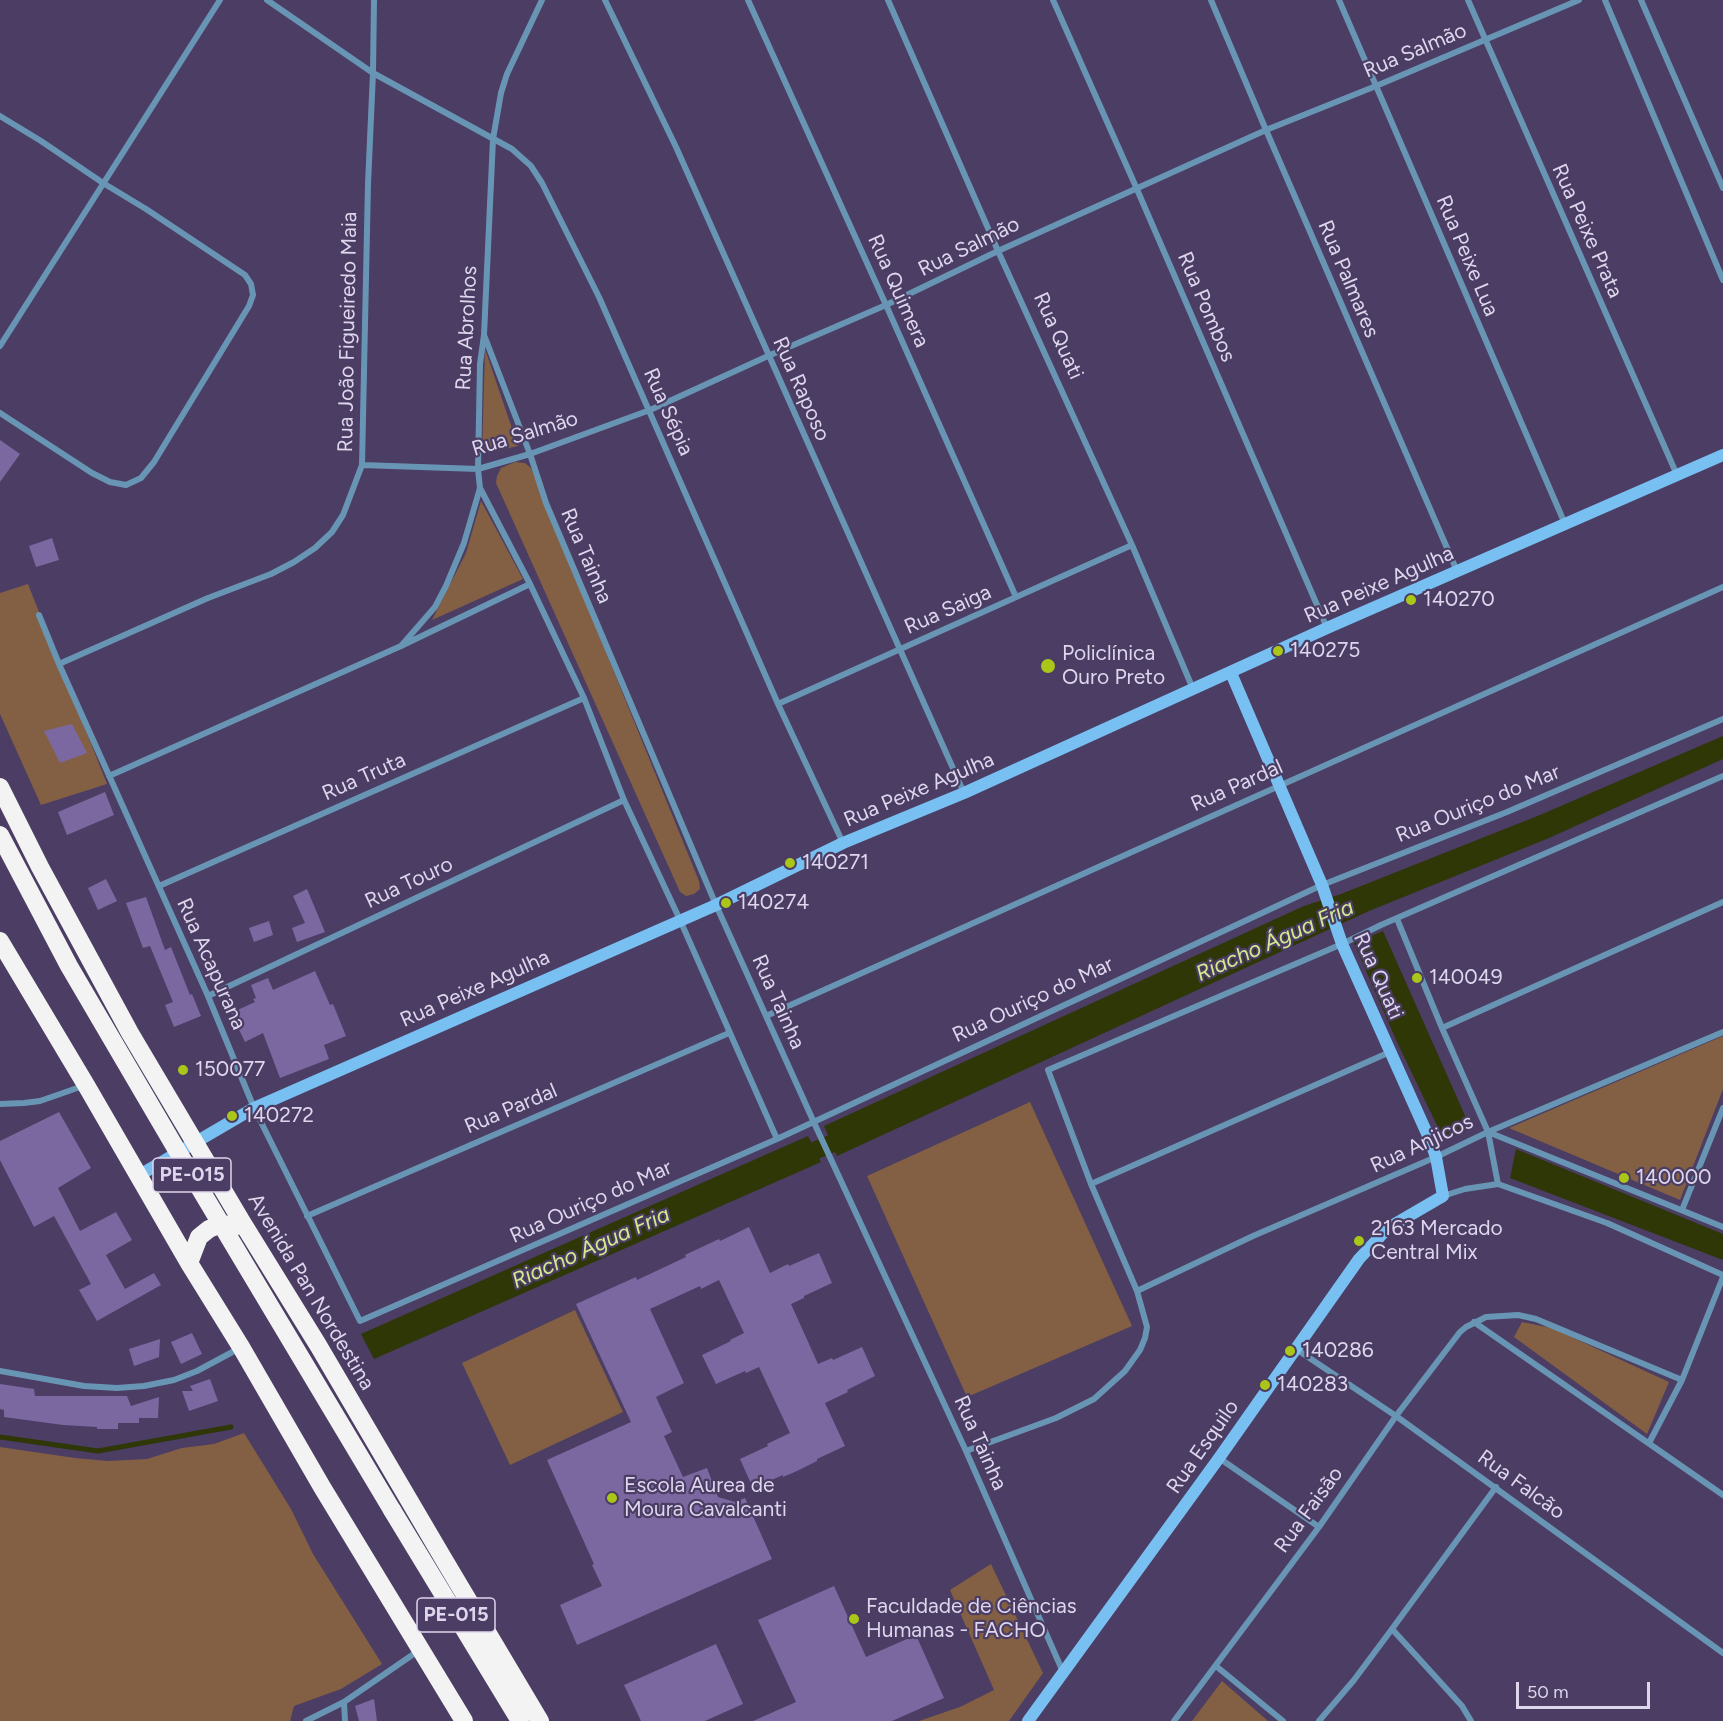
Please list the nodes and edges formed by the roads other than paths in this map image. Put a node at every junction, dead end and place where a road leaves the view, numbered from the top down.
1 (220, 0) edge
2 (267, 0) edge
3 (374, 0) edge
4 (542, 0) edge
5 (605, 0) edge
6 (748, 0) edge
7 (888, 0) edge
8 (1053, 0) edge
9 (1211, 0) edge
10 (1339, 0) edge
11 (1468, 0) edge
12 (1579, 0) edge
13 (1605, 0) edge
14 (1641, 0) edge
15 (1485, 39) junction
16 (373, 72) junction
17 (1376, 86) junction
18 (0, 116) edge
19 (1266, 130) junction
20 (493, 139) junction
21 (103, 183) junction
22 (1136, 187) junction
23 (1723, 188) edge
24 (998, 251) junction
25 (1723, 280) edge
26 (886, 305) junction
27 (484, 335) junction
28 (0, 345) edge
29 (768, 356) junction
30 (650, 410) junction
31 (0, 413) edge
32 (530, 454) junction
33 (1723, 455) edge
34 (362, 465) junction
35 (478, 469) junction
36 (1677, 475) junction
37 (480, 488) junction
38 (1565, 524) junction
39 (1132, 545) junction
40 (1457, 571) junction
41 (530, 584) junction
42 (1723, 587) edge
43 (1016, 597) junction
44 (39, 615) dead end
45 (1327, 628) junction
46 (401, 646) junction
47 (900, 650) junction
48 (59, 664) junction
49 (1231, 673) junction
50 (1193, 689) junction
51 (584, 698) junction
52 (778, 704) junction
53 (1723, 719) edge
54 (109, 776) junction
55 (1723, 776) edge
56 (1280, 785) junction
57 (0, 787) edge
58 (964, 793) junction
59 (624, 800) junction
60 (0, 835) edge
61 (843, 843) junction
62 (159, 886) junction
63 (1323, 889) junction
64 (1723, 902) edge
65 (716, 904) junction
66 (1397, 919) junction
67 (680, 920) junction
68 (0, 941) edge
69 (1342, 941) junction
70 (208, 996) junction
71 (766, 1016) junction
72 (1442, 1028) junction
73 (1723, 1032) edge
74 (729, 1033) junction
75 (1391, 1052) junction
76 (86, 1085) junction
77 (0, 1104) edge
78 (254, 1107) junction
79 (1723, 1108) edge
80 (815, 1124) junction
81 (1488, 1132) junction
82 (777, 1139) junction
83 (195, 1142) junction
84 (1436, 1157) junction
85 (138, 1176) junction
86 (1091, 1184) junction
87 (1498, 1184) junction
88 (1443, 1196) junction
89 (1682, 1210) junction
90 (307, 1216) junction
91 (1723, 1227) edge
92 (246, 1228) junction
93 (189, 1263) junction
94 (1723, 1276) edge
95 (1137, 1291) junction
96 (360, 1322) joint
97 (1474, 1322) junction
98 (241, 1347) junction
99 (1295, 1349) junction
100 (0, 1371) edge
101 (1682, 1380) junction
102 (1396, 1416) junction
103 (1649, 1443) junction
104 (966, 1451) junction
105 (1220, 1458) junction
106 (1496, 1487) junction
107 (1723, 1495) edge
108 (1319, 1527) junction
109 (1392, 1629) junction
110 (421, 1649) junction
111 (1723, 1653) edge
112 (1216, 1666) junction
113 (1063, 1673) junction
114 (344, 1702) junction
115 (306, 1721) edge
116 (345, 1721) edge
117 (464, 1721) edge
118 (520, 1721) edge
119 (540, 1721) edge
120 (1028, 1721) edge
121 (1174, 1721) edge
122 (1283, 1721) edge
123 (1319, 1721) edge
124 (1471, 1721) edge

1 - 21 street
2 - 16 street
3 - 16 street, Rua João Figueiredo Maia
4 - 20 street, Rua Abrolhos
5 - 29 street, Rua Raposo
6 - 26 street, Rua Quimera
7 - 24 street, Rua Quati
8 - 22 street, Rua Pombos
9 - 19 street, Rua Palmares
10 - 17 street, Rua Peixe Lua
11 - 15 street, Rua Peixe Prata
12 - 15 street, Rua Salmão
13 - 25 street
14 - 23 street
15 - 17 street, Rua Salmão
15 - 36 street, Rua Peixe Prata
16 - 20 street, Rua Sépia
16 - 34 street, Rua João Figueiredo Maia
17 - 19 street, Rua Salmão
17 - 38 street, Rua Peixe Lua
18 - 21 street
19 - 22 street, Rua Salmão
19 - 40 street, Rua Palmares
20 - 27 street, Rua Abrolhos
20 - 30 street, Rua Sépia
21 - 28 street
21 - 31 street
22 - 24 street, Rua Salmão
22 - 45 street, Rua Pombos
24 - 26 street, Rua Salmão
24 - 39 street, Rua Quati
26 - 29 street, Rua Salmão
26 - 43 street, Rua Quimera
27 - 32 street, Rua Tainha
27 - 35 street, Rua Abrolhos
29 - 30 street, Rua Salmão
29 - 47 street, Rua Raposo
30 - 32 street, Rua Salmão
30 - 52 street, Rua Sépia
32 - 35 street, Rua Salmão
32 - 65 street, Rua Tainha
33 - 36 street, Rua Peixe Agulha
34 - 35 street, Rua Salmão
34 - 48 street, Rua João Figueiredo Maia
35 - 37 street, Rua Abrolhos
36 - 38 street, Rua Peixe Agulha
37 - 41 street
37 - 46 street, Rua Abrolhos
38 - 40 street, Rua Peixe Agulha
39 - 43 street, Rua Saiga
39 - 50 street, Rua Quati
40 - 45 street, Rua Peixe Agulha
41 - 46 street, Rua Abrolhos
41 - 51 street
42 - 56 street, Rua Pardal
43 - 47 street, Rua Saiga
44 - 48 street, Rua Acapurana
45 - 49 street, Rua Peixe Agulha
46 - 54 street, Rua Abrolhos
47 - 52 street, Rua Saiga
47 - 58 street, Rua Raposo
48 - 54 street, Rua Acapurana
49 - 50 street, Rua Peixe Agulha
49 - 56 street, Rua Quati
50 - 58 street, Rua Peixe Agulha
51 - 59 street
51 - 62 street, Rua Truta
52 - 61 street, Rua Sépia
53 - 63 street, Rua Ouriço do Mar
54 - 62 street, Rua Acapurana
55 - 66 street
56 - 63 street, Rua Quati
56 - 71 street, Rua Pardal
57 - 83 highway, Avenida Pan Nordestina / PE-015
58 - 61 street, Rua Peixe Agulha
59 - 67 street
59 - 70 street, Rua Touro
60 - 118 highway, Avenida Pan Nordestina / PE-015, bridge
61 - 65 street, Rua Peixe Agulha
62 - 70 street, Rua Acapurana
63 - 69 street, Rua Quati
63 - 80 street, Rua Ouriço do Mar
64 - 72 street
65 - 67 street, Rua Peixe Agulha
65 - 71 street, Rua Tainha
66 - 69 street
66 - 72 street, Rua Quati
67 - 74 street
67 - 78 street, Rua Peixe Agulha
68 - 76 highway, PE-015
69 - 75 street, Rua Quati
69 - 86 street
70 - 78 street, Rua Acapurana
71 - 80 street, Rua Tainha
72 - 81 street, Rua Quati
73 - 81 street, Rua Anjicos
74 - 82 street
74 - 90 street, Rua Pardal
75 - 84 street, Rua Quati
75 - 86 street
76 - 77 street
76 - 85 highway, PE-015
78 - 83 street, Rua Peixe Agulha
78 - 90 street, Rua Acapurana
79 - 89 street
80 - 82 street, Rua Ouriço do Mar
80 - 104 street, Rua Tainha
81 - 84 street, Rua Anjicos
81 - 87 street, Rua Quati
81 - 89 street
82 - 96 street, Rua Ouriço do Mar
83 - 85 street, Rua Peixe Agulha
83 - 92 highway, Avenida Pan Nordestina / PE-015
84 - 88 street, Rua Quati
84 - 95 street, Rua Anjicos
85 - 93 highway, PE-015
86 - 95 street
87 - 88 street, Rua Esquilo
87 - 94 street, Rua Esquilo
88 - 99 street, Rua Esquilo
89 - 91 street
90 - 96 street, Rua Acapurana
92 - 93 highway
92 - 119 highway, Avenida Pan Nordestina / PE-015
93 - 98 highway, PE-015
94 - 101 street
95 - 104 street
97 - 101 street
97 - 102 street, Rua Faisão
97 - 103 street
98 - 100 street
98 - 110 highway, PE-015
99 - 102 street, Rua Falcão
99 - 105 street, Rua Esquilo
101 - 103 street
102 - 106 street, Rua Falcão
102 - 108 street, Rua Faisão
103 - 107 street
104 - 113 street, Rua Tainha
105 - 108 street
105 - 113 street, Rua Esquilo
106 - 109 street
106 - 111 street, Rua Falcão
108 - 112 street, Rua Faisão
109 - 123 street
109 - 124 street
110 - 114 street
110 - 117 highway, PE-015
112 - 121 street, Rua Faisão
112 - 122 street
113 - 120 street, Rua Esquilo
114 - 115 street
114 - 116 street

